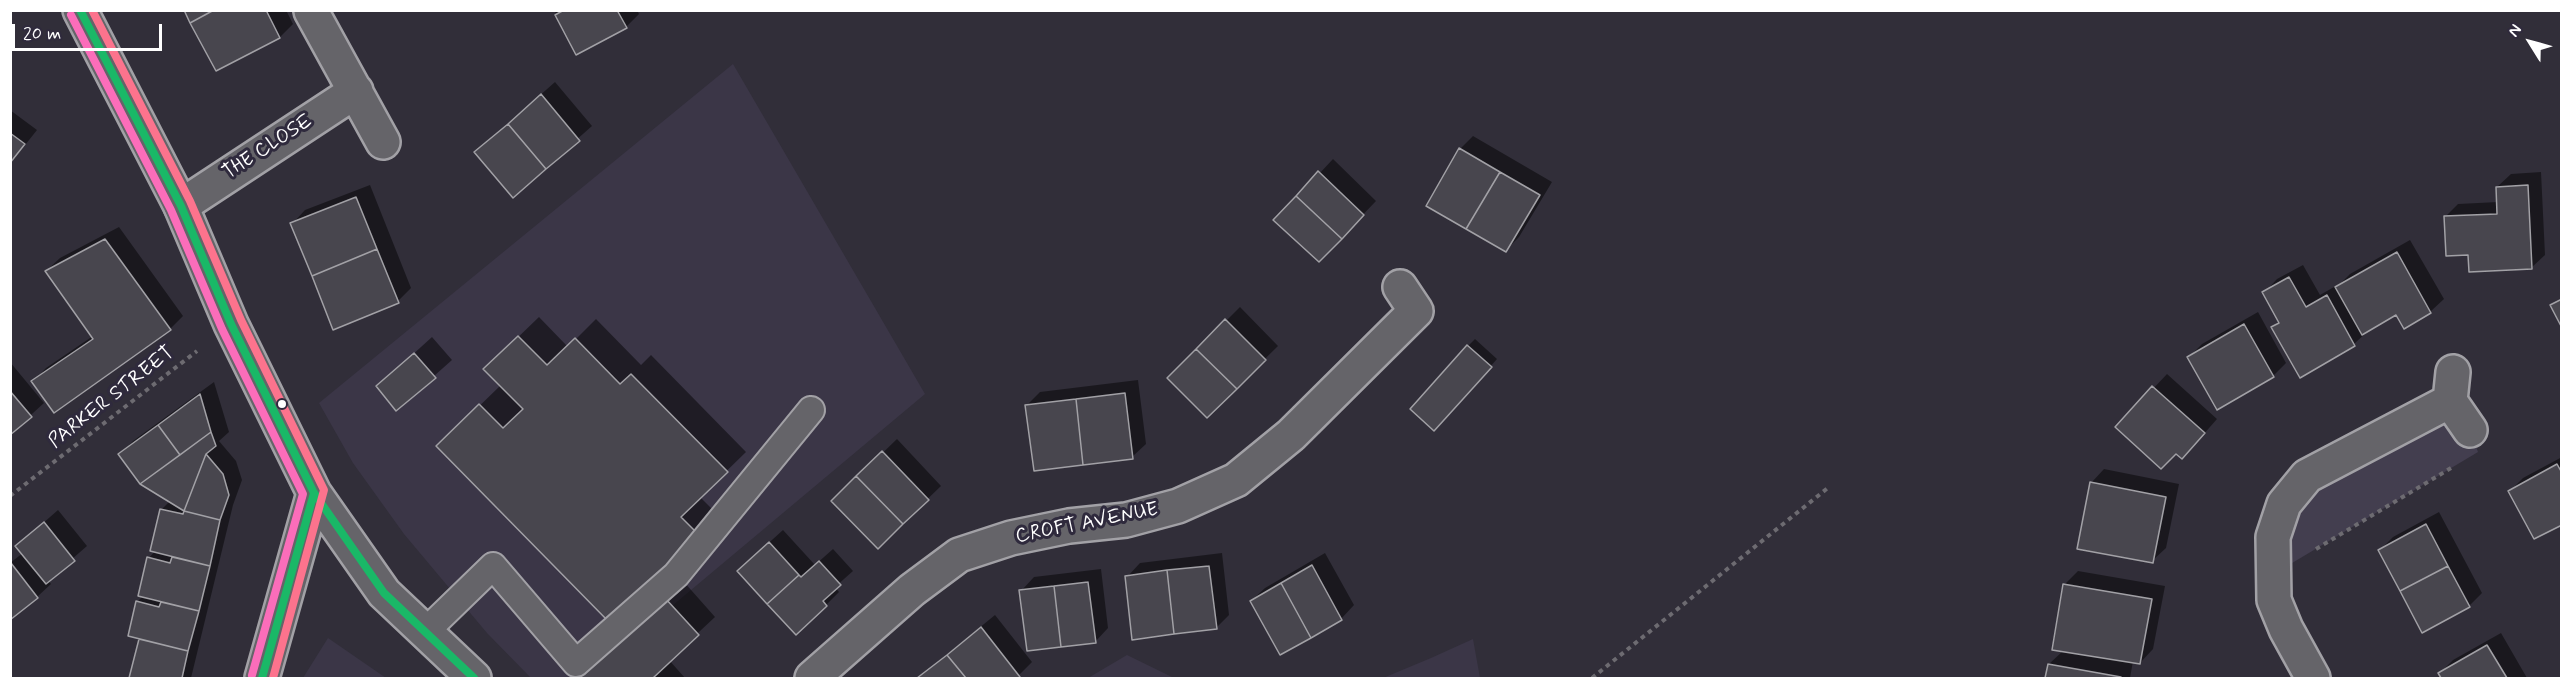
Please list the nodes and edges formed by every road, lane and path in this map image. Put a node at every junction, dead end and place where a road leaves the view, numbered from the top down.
1 (80, 10) edge
2 (310, 10) edge
3 (356, 91) junction
4 (383, 142) dead end
5 (181, 206) junction
6 (1400, 287) dead end
7 (231, 324) junction
8 (811, 410) dead end
9 (2470, 430) joint
10 (1829, 487) dead end
11 (314, 493) junction
12 (10, 496) edge
13 (2272, 575) junction
14 (425, 632) junction
15 (262, 678) edge
16 (474, 678) edge
17 (812, 678) edge
18 (1592, 678) edge
19 (2313, 678) edge

1 - 5 street
2 - 3 street
3 - 4 street
3 - 5 street, THE CLOSE
5 - 7 street
6 - 17 street, CROFT AVENUE
7 - 11 street
7 - 12 path, PARKER STREET
8 - 14 lane
9 - 13 path
9 - 13 street
10 - 18 path
11 - 14 street
11 - 15 street
13 - 19 street
14 - 16 street

